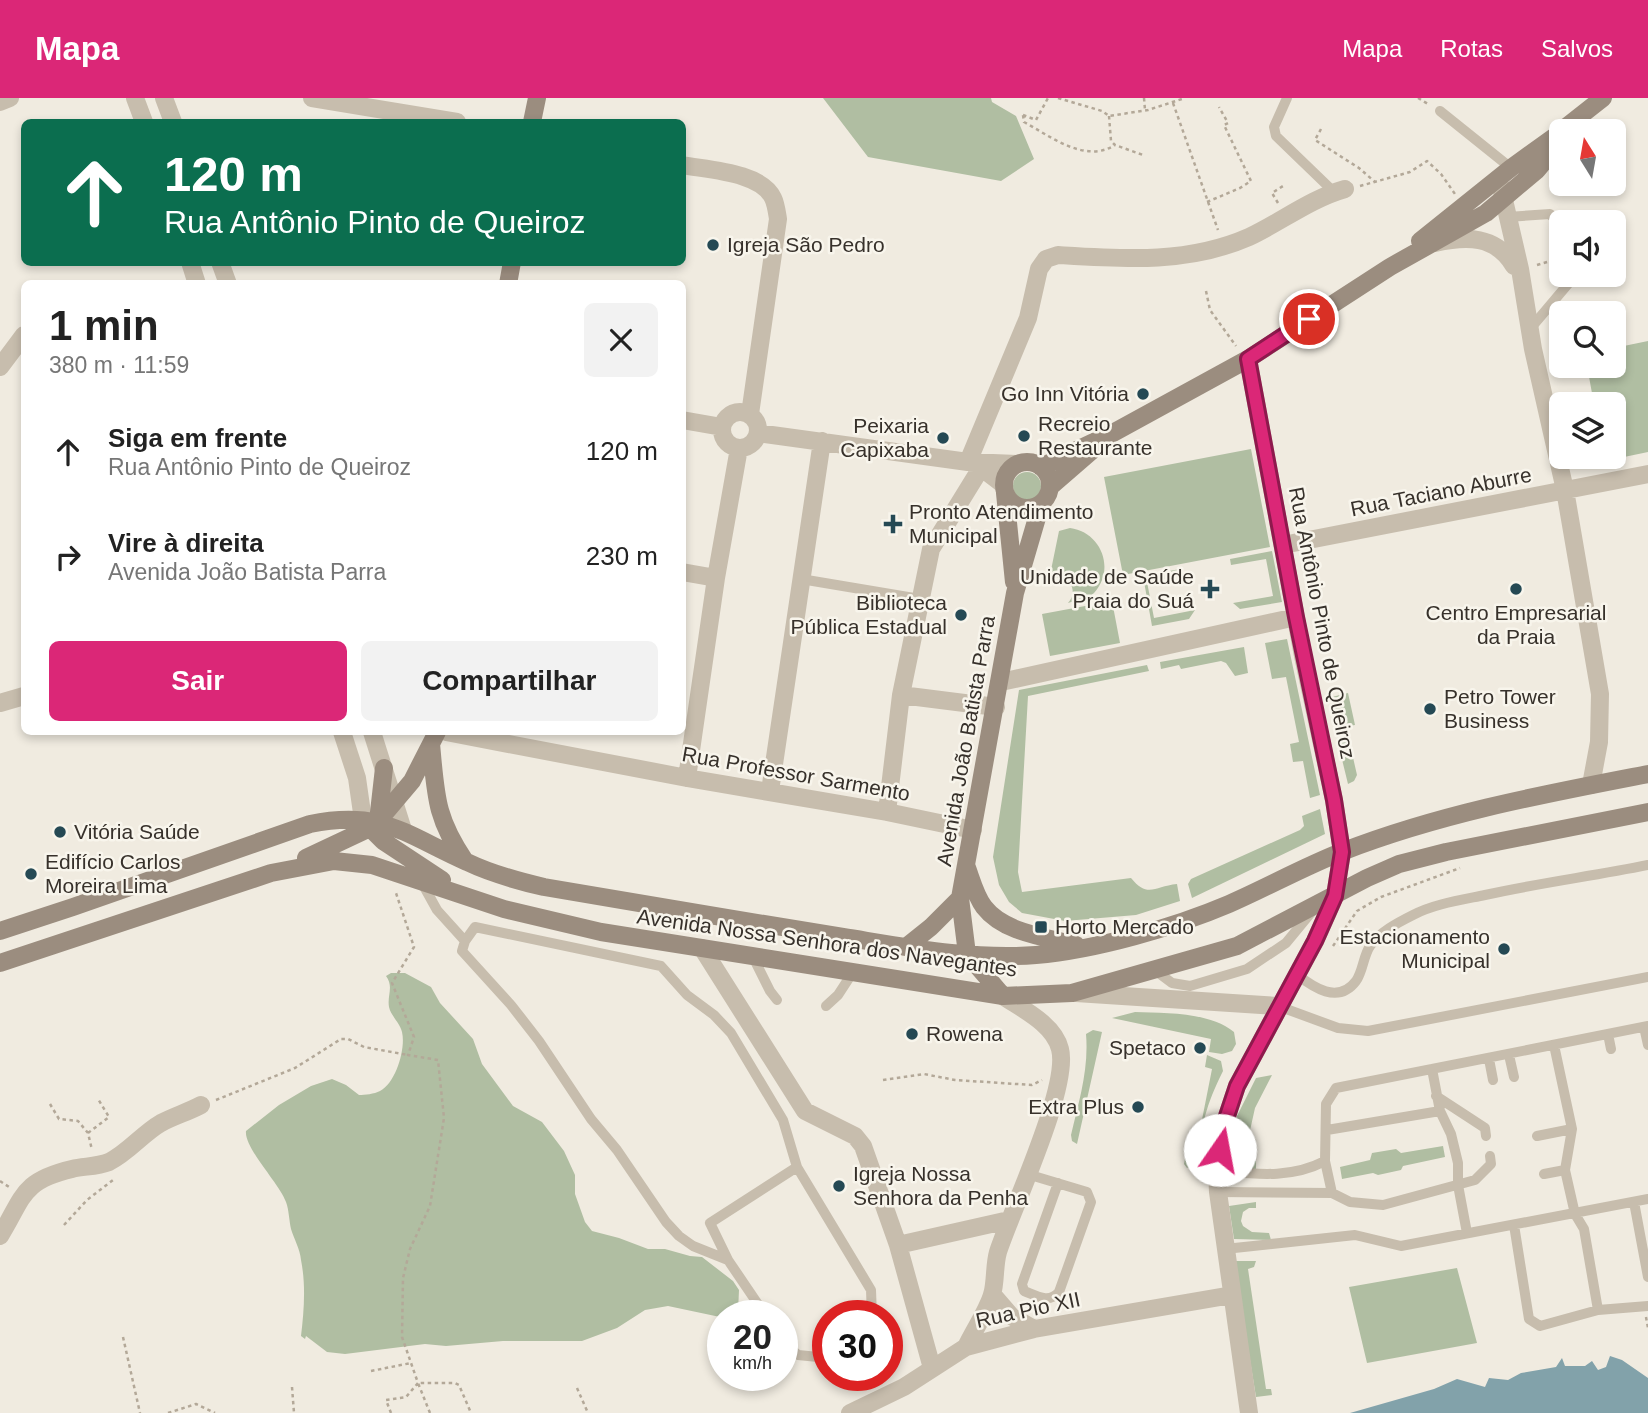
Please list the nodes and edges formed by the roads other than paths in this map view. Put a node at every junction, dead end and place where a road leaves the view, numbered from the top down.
1 (10, 98) edge
2 (135, 98) edge
3 (164, 98) edge
4 (315, 98) edge
5 (537, 98) edge
6 (548, 98) edge
7 (1287, 98) edge
8 (1603, 98) edge
9 (0, 102) edge
10 (1440, 111) dead end
11 (143, 119) edge
12 (172, 119) edge
13 (439, 119) edge
14 (533, 119) edge
15 (544, 119) edge
16 (1580, 119) edge
17 (1549, 140) edge
18 (1549, 155) edge
19 (686, 166) edge
20 (1505, 172) junction
21 (1339, 191) joint
22 (1505, 208) junction
23 (1549, 214) edge
24 (1428, 245) junction
25 (1390, 267) junction
26 (1520, 272) junction
27 (1565, 287) edge
28 (1529, 330) junction
29 (21, 339) edge
30 (1248, 359) junction
31 (0, 367) edge
32 (750, 414) junction
33 (686, 421) edge
34 (722, 427) junction
35 (758, 433) junction
36 (1111, 434) junction
37 (822, 441) junction
38 (739, 448) junction
39 (977, 464) junction
40 (1017, 464) junction
41 (1041, 467) junction
42 (1648, 474) edge
43 (1050, 487) junction
44 (1004, 489) junction
45 (1565, 490) junction
46 (1041, 504) junction
47 (1283, 545) junction
48 (686, 573) edge
49 (716, 578) junction
50 (801, 579) junction
51 (1015, 593) junction
52 (920, 599) junction
53 (1296, 617) junction
54 (1000, 682) junction
55 (901, 695) junction
56 (21, 697) edge
57 (690, 700) edge
58 (0, 703) edge
59 (996, 707) junction
60 (343, 735) edge
61 (373, 735) edge
62 (462, 735) edge
63 (434, 738) edge
64 (384, 768) junction
65 (1648, 774) edge
66 (687, 778) junction
67 (1591, 785) junction
68 (770, 791) junction
69 (395, 802) junction
70 (887, 812) junction
71 (1648, 812) edge
72 (370, 823) junction
73 (403, 830) junction
74 (973, 830) junction
75 (1342, 852) junction
76 (465, 861) junction
77 (966, 865) junction
78 (1648, 865) edge
79 (271, 873) junction
80 (422, 881) junction
81 (1335, 896) junction
82 (960, 898) junction
83 (475, 900) junction
84 (0, 931) edge
85 (465, 941) junction
86 (906, 947) junction
87 (1086, 947) junction
88 (702, 948) junction
89 (967, 954) junction
90 (753, 956) junction
91 (0, 963) edge
92 (853, 972) junction
93 (1295, 974) junction
94 (1648, 977) edge
95 (1072, 993) junction
96 (1003, 996) junction
97 (777, 1000) dead end
98 (827, 1006) dead end
99 (1278, 1006) junction
100 (1646, 1026) edge
101 (1608, 1034) junction
102 (1554, 1045) junction
103 (1648, 1045) edge
104 (1611, 1049) dead end
105 (1509, 1055) junction
106 (1489, 1059) junction
107 (1432, 1069) junction
108 (1514, 1077) dead end
109 (1493, 1080) dead end
110 (1436, 1096) junction
111 (201, 1105) road end
112 (1440, 1111) junction
113 (1572, 1129) junction
114 (1327, 1130) junction
115 (1486, 1136) dead end
116 (1537, 1136) dead end
117 (1490, 1156) dead end
118 (1325, 1161) junction
119 (797, 1167) junction
120 (1565, 1170) junction
121 (1217, 1171) junction
122 (1027, 1174) junction
123 (1544, 1174) dead end
124 (1058, 1183) junction
125 (1458, 1185) junction
126 (1218, 1192) junction
127 (1332, 1193) junction
128 (1648, 1199) edge
129 (1634, 1202) junction
130 (1575, 1214) junction
131 (1009, 1220) junction
132 (1514, 1225) junction
133 (1467, 1233) junction
134 (0, 1236) edge
135 (898, 1245) junction
136 (1225, 1250) junction
137 (728, 1260) junction
138 (1648, 1277) edge
139 (992, 1294) junction
140 (1233, 1295) junction
141 (755, 1300) edge
142 (871, 1300) edge
143 (1648, 1306) edge
144 (1598, 1310) junction
145 (1034, 1329) junction
146 (966, 1347) junction
147 (932, 1368) junction
148 (849, 1413) edge
149 (1250, 1413) edge

1 - 9 street
2 - 11 street
3 - 12 street
4 - 13 street
5 - 14 main road
6 - 15 main road
7 - 21 lane
8 - 16 main road
10 - 20 lane
17 - 20 main road
18 - 22 main road
19 - 32 street
20 - 22 street
20 - 25 main road
21 - 39 street
22 - 23 lane
22 - 24 main road
22 - 26 street
24 - 25 main road
24 - 26 street
25 - 30 main road
26 - 28 street
27 - 28 lane
28 - 45 street
29 - 31 street
30 - 36 main road
30 - 47 street, Rua Antônio Pinto de Queiroz
32 - 34 street
32 - 35 street
33 - 34 street
34 - 38 street
35 - 37 street
35 - 38 street
36 - 41 main road
36 - 43 main road
37 - 39 street
37 - 50 street
38 - 49 street
39 - 40 street
39 - 44 street
39 - 52 street
40 - 41 main road
40 - 44 main road
41 - 43 main road
42 - 45 street, Rua Taciano Aburre
43 - 46 main road
44 - 46 main road
44 - 51 main road, Avenida João Batista Parra
45 - 47 street, Rua Taciano Aburre
45 - 67 street
46 - 51 main road, Avenida João Batista Parra
47 - 53 street, Rua Antônio Pinto de Queiroz
48 - 49 street
49 - 57 street
50 - 52 lane
50 - 68 street
51 - 54 main road, Avenida João Batista Parra
52 - 55 street
53 - 54 street
53 - 75 street, Rua Antônio Pinto de Queiroz
54 - 59 main road, Avenida João Batista Parra
55 - 59 street
55 - 70 street
56 - 58 street
57 - 66 street
59 - 74 main road, Avenida João Batista Parra
60 - 72 street
61 - 64 street
62 - 66 street, Rua Professor Sarmento
63 - 69 main road
63 - 76 main road
64 - 69 street
64 - 72 main road
65 - 67 main road
66 - 68 street, Rua Professor Sarmento
67 - 75 main road
68 - 70 street, Rua Professor Sarmento
69 - 72 main road
69 - 73 street
70 - 74 street, Rua Professor Sarmento
71 - 81 main road, Avenida Nossa Senhora dos Navegantes
72 - 73 main road, Avenida Nossa Senhora dos Navegantes
72 - 79 main road
72 - 83 main road
72 - 84 main road
73 - 76 main road, Avenida Nossa Senhora dos Navegantes
74 - 77 main road, Avenida João Batista Parra
75 - 81 street, Rua Antônio Pinto de Queiroz
75 - 87 main road, Avenida Nossa Senhora dos Navegantes
76 - 86 main road, Avenida Nossa Senhora dos Navegantes
77 - 82 main road, Avenida João Batista Parra
77 - 87 main road
78 - 93 lane
79 - 80 main road
79 - 91 main road
80 - 83 main road
80 - 85 lane
81 - 93 street, Rua Antônio Pinto de Queiroz
81 - 95 main road, Avenida Nossa Senhora dos Navegantes
82 - 86 main road, Avenida João Batista Parra
82 - 89 main road, Avenida João Batista Parra
83 - 88 main road, Avenida Nossa Senhora dos Navegantes
85 - 119 lane
85 - 137 lane
86 - 89 main road, Avenida Nossa Senhora dos Navegantes
87 - 89 main road, Avenida Nossa Senhora dos Navegantes
88 - 90 main road, Avenida Nossa Senhora dos Navegantes
88 - 135 street
89 - 96 main road
90 - 92 main road, Avenida Nossa Senhora dos Navegantes
90 - 97 lane
92 - 96 main road, Avenida Nossa Senhora dos Navegantes
92 - 98 lane
93 - 99 street, Rua Antônio Pinto de Queiroz
94 - 99 lane
95 - 96 main road, Avenida Nossa Senhora dos Navegantes
95 - 99 street
96 - 122 street
99 - 121 street, Rua Antônio Pinto de Queiroz
100 - 101 lane
100 - 103 lane
101 - 102 lane
101 - 104 lane
102 - 105 lane
102 - 113 lane
105 - 106 lane
105 - 108 lane
106 - 107 lane
106 - 109 lane
107 - 110 lane
107 - 114 lane
110 - 112 lane
110 - 115 lane
111 - 134 street
112 - 114 lane
112 - 125 lane
113 - 116 lane
113 - 120 lane
114 - 118 lane
117 - 125 lane
118 - 121 lane
118 - 127 lane
119 - 137 lane
119 - 142 lane
120 - 123 lane
120 - 130 lane
121 - 126 street, Rua Antônio Pinto de Queiroz
122 - 124 lane
122 - 131 street
124 - 124 lane
125 - 127 lane
125 - 133 lane
126 - 127 lane
126 - 136 street, Rua Antônio Pinto de Queiroz
128 - 129 lane
129 - 130 lane
129 - 138 lane
130 - 132 lane
130 - 144 lane
131 - 135 street
131 - 139 street
132 - 133 lane
132 - 144 lane
133 - 136 lane
135 - 147 street
136 - 140 street, Rua Antônio Pinto de Queiroz
137 - 141 lane
139 - 145 street
139 - 146 street
140 - 145 street, Rua Pio XII
140 - 149 street, Rua Antônio Pinto de Queiroz
143 - 144 lane
145 - 146 street, Rua Pio XII
146 - 147 street, Rua Pio XII
147 - 148 street, Rua Pio XII

